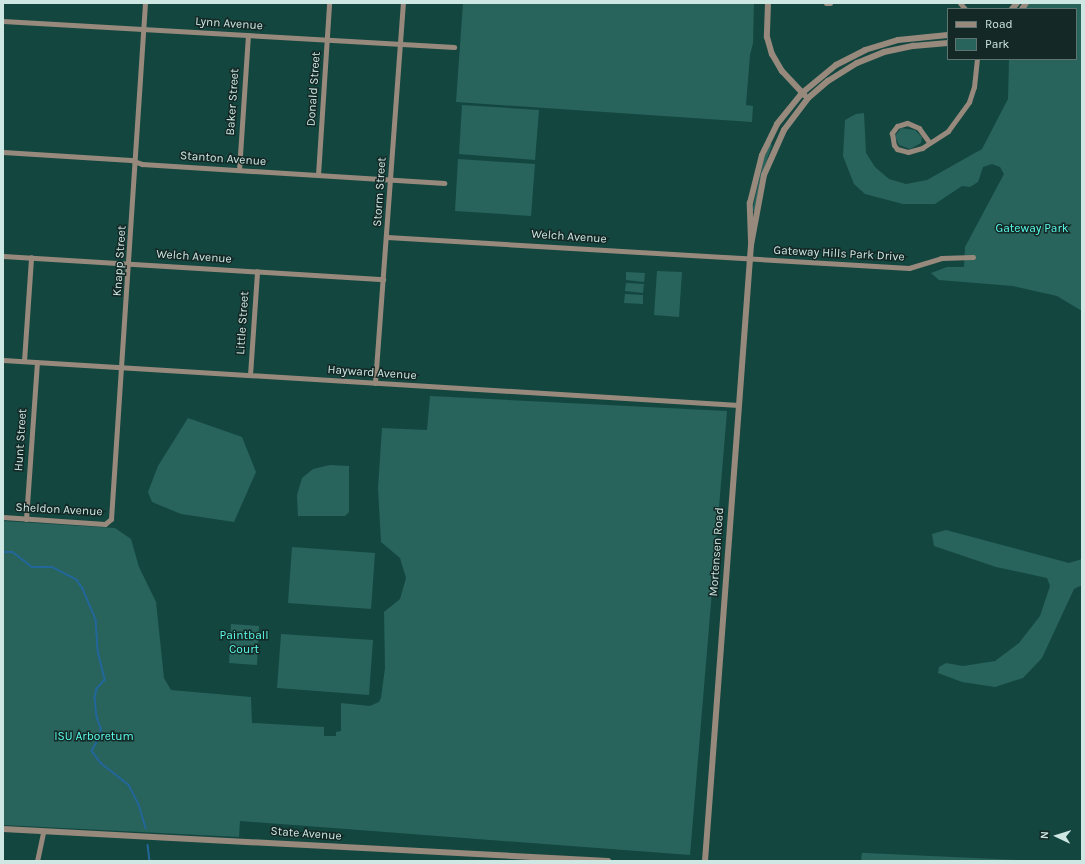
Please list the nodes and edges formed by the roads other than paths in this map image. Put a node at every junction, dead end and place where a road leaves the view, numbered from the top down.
1 (145, 3) edge
2 (329, 3) edge
3 (403, 3) edge
4 (768, 3) edge
5 (826, 3) edge
6 (830, 3) edge
7 (3, 21) edge
8 (144, 28) junction
9 (248, 35) junction
10 (947, 35) edge
11 (326, 40) junction
12 (947, 43) edge
13 (400, 44) junction
14 (454, 48) dead end
15 (977, 60) edge
16 (802, 93) junction
17 (807, 99) junction
18 (929, 142) junction
19 (3, 152) edge
20 (135, 161) junction
21 (239, 170) junction
22 (318, 175) junction
23 (391, 180) junction
24 (444, 183) dead end
25 (387, 237) junction
26 (751, 245) junction
27 (3, 256) edge
28 (31, 257) junction
29 (973, 257) dead end
30 (750, 259) junction
31 (130, 263) junction
32 (257, 271) junction
33 (383, 279) junction
34 (3, 360) edge
35 (24, 362) junction
36 (37, 362) junction
37 (122, 368) junction
38 (250, 376) junction
39 (375, 383) junction
40 (739, 405) junction
41 (3, 517) edge
42 (26, 518) junction
43 (111, 519) joint
44 (3, 829) edge
45 (43, 832) junction
46 (37, 861) edge
47 (608, 861) edge
48 (705, 861) edge

1 - 8 street, Knapp Street
2 - 11 street, Donald Street
3 - 13 street, Storm Street
4 - 16 street
5 - 6 street
7 - 8 street, Lynn Avenue
8 - 9 street, Lynn Avenue
8 - 20 street, Knapp Street
9 - 11 street, Lynn Avenue
9 - 21 street, Baker Street
10 - 16 street, Mortensen Road
11 - 13 street, Lynn Avenue
11 - 22 street, Donald Street
12 - 17 street, Mortensen Road
13 - 14 street, Lynn Avenue
13 - 23 street, Storm Street
15 - 18 street
16 - 17 street
16 - 26 street, Mortensen Road
17 - 26 street, Mortensen Road
18 - 18 street
19 - 20 street, Stanton Avenue
20 - 21 street, Stanton Avenue
20 - 31 street, Knapp Street
21 - 22 street, Stanton Avenue
22 - 23 street, Stanton Avenue
23 - 24 street, Stanton Avenue
23 - 25 street, Storm Street
25 - 30 street, Welch Avenue
25 - 33 street, Storm Street
26 - 30 street, Mortensen Road
27 - 28 street, Welch Avenue
28 - 31 street, Welch Avenue
28 - 35 street
29 - 30 street, Gateway Hills Park Drive
30 - 40 street, Mortensen Road
31 - 32 street, Welch Avenue
31 - 37 street, Knapp Street
32 - 33 street, Welch Avenue
32 - 38 street, Little Street
33 - 39 street, Storm Street
34 - 35 street, Hayward Avenue
35 - 36 street, Hayward Avenue
36 - 37 street, Hayward Avenue
36 - 42 street, Hunt Street
37 - 38 street, Hayward Avenue
37 - 43 street, Knapp Street
38 - 39 street, Hayward Avenue
39 - 40 street, Hayward Avenue
40 - 48 street, Mortensen Road
41 - 42 street, Sheldon Avenue
42 - 43 street, Sheldon Avenue
44 - 45 street, State Avenue
45 - 46 street
45 - 47 street, State Avenue

